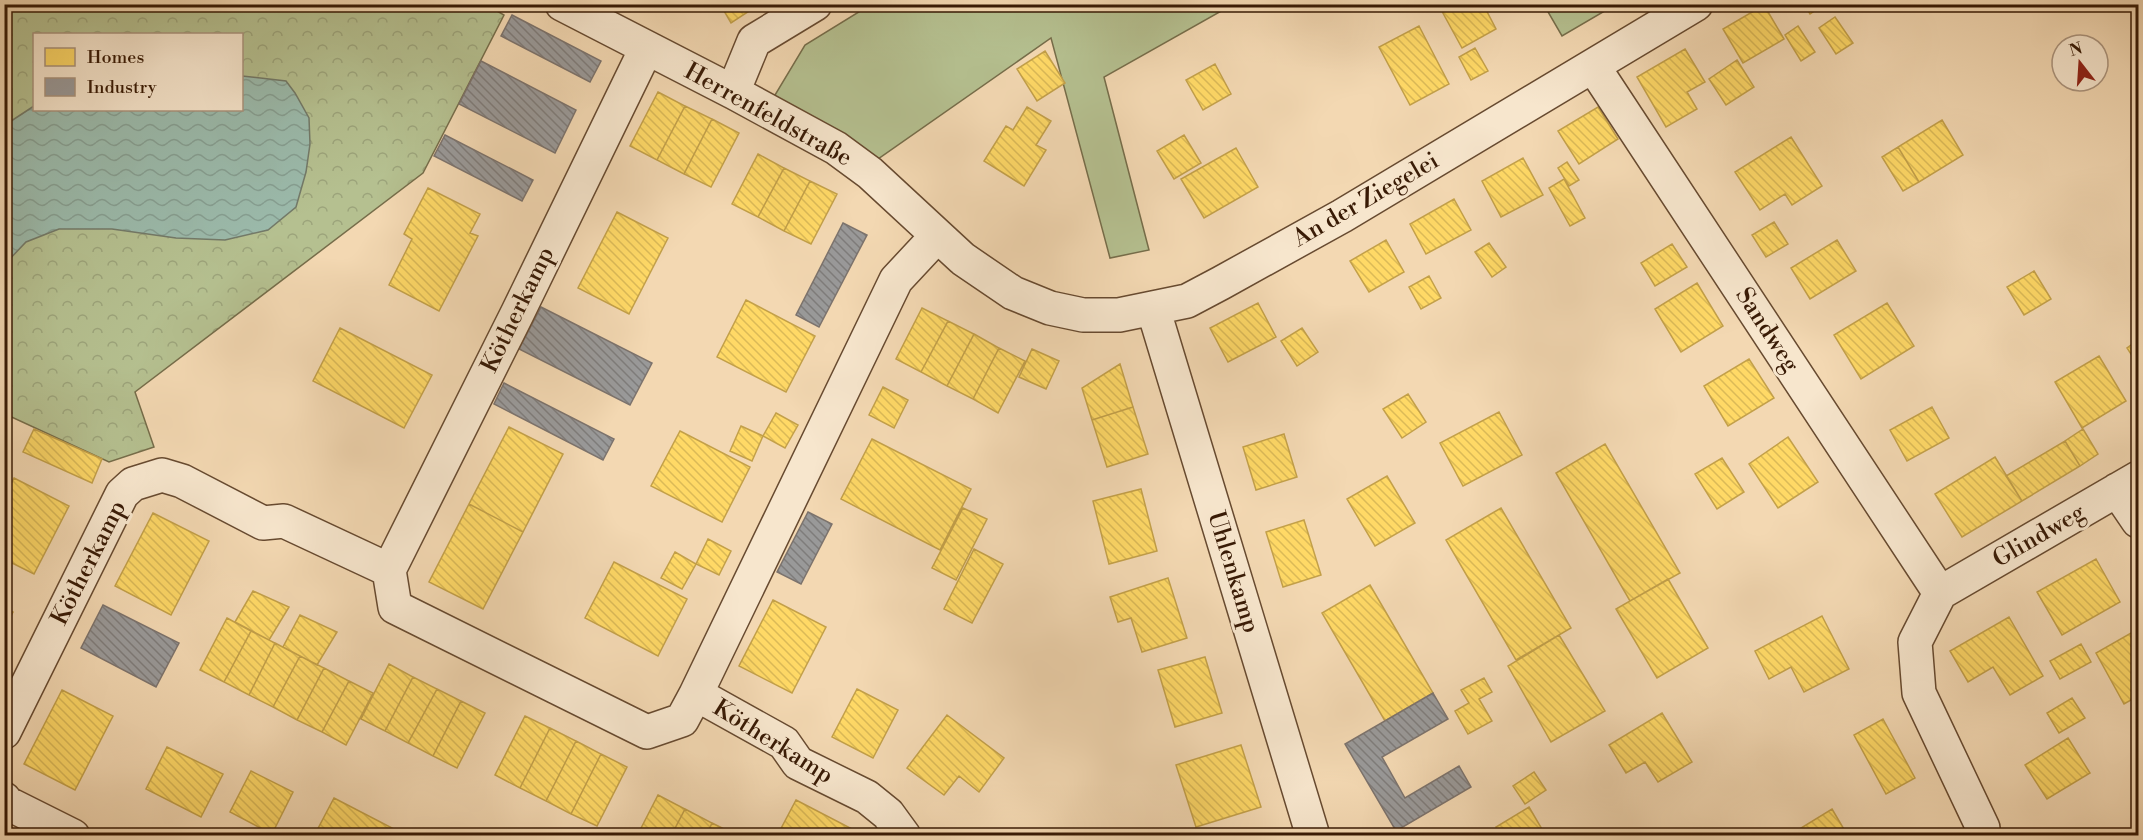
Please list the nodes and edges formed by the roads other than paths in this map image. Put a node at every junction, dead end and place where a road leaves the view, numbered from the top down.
1 (562, 4) edge
2 (815, 4) edge
3 (1696, 4) edge
4 (646, 49) junction
5 (1593, 66) junction
6 (733, 92) junction
7 (937, 236) junction
8 (1014, 293) joint
9 (1153, 308) junction
10 (2128, 484) edge
11 (2139, 522) edge
12 (389, 570) junction
13 (1940, 594) junction
14 (696, 694) junction
15 (4, 732) edge
16 (5, 803) edge
17 (73, 836) edge
18 (904, 836) edge
19 (1313, 836) edge
20 (1983, 836) edge

1 - 4 street, Herrenfeldstraße
2 - 6 street
3 - 5 street, An der Ziegelei
4 - 6 street, Herrenfeldstraße
4 - 12 street, Kötherkamp
5 - 9 street, An der Ziegelei
5 - 13 street, Sandweg
6 - 7 street, Herrenfeldstraße
7 - 8 street, Herrenfeldstraße
7 - 14 street, Kötherkamp
8 - 9 street, An der Ziegelei
9 - 19 street, Uhlenkamp
10 - 11 street
10 - 13 street, Glindweg
12 - 14 street, Kötherkamp
12 - 15 street, Kötherkamp
13 - 20 street
14 - 18 street, Kötherkamp
16 - 17 street

